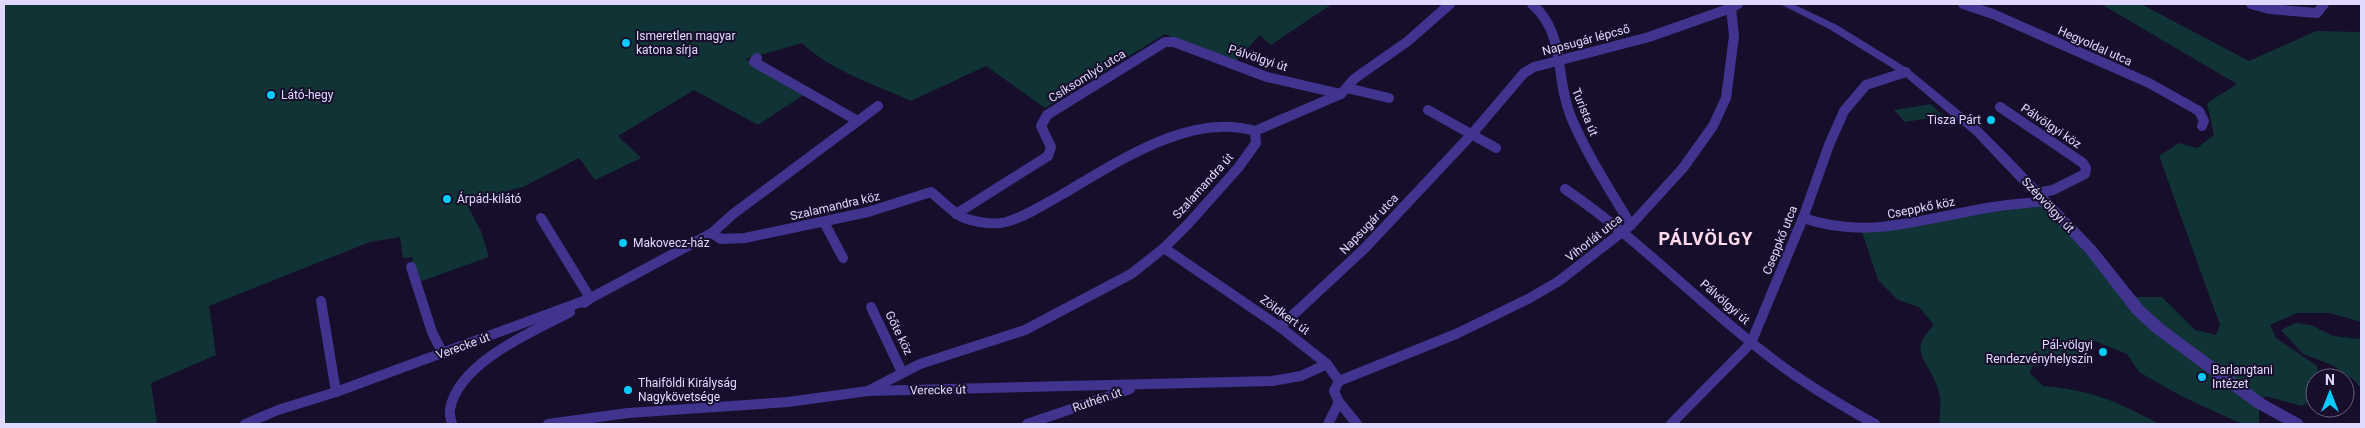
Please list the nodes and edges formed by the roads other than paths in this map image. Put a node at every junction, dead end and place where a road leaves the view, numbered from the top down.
1 (1450, 4) edge
2 (1533, 4) edge
3 (1784, 4) edge
4 (1963, 4) edge
5 (2251, 4) edge
6 (2324, 4) edge
7 (1735, 6) edge
8 (1170, 41) joint
9 (757, 58) dead end
10 (1558, 61) junction
11 (1906, 72) junction
12 (1344, 91) junction
13 (1389, 98) dead end
14 (878, 106) dead end
15 (2000, 107) dead end
16 (1428, 110) dead end
17 (858, 121) junction
18 (2202, 126) dead end
19 (1255, 131) junction
20 (1472, 134) junction
21 (1496, 148) dead end
22 (1565, 190) dead end
23 (2041, 197) junction
24 (956, 214) junction
25 (541, 218) dead end
26 (1803, 218) junction
27 (824, 222) junction
28 (1627, 229) junction
29 (712, 233) junction
30 (1164, 248) junction
31 (843, 258) dead end
32 (412, 268) dead end
33 (589, 299) junction
34 (321, 301) dead end
35 (871, 307) dead end
36 (1280, 327) junction
37 (1752, 343) junction
38 (443, 354) junction
39 (1327, 364) junction
40 (902, 372) junction
41 (1339, 381) junction
42 (1140, 385) junction
43 (868, 391) junction
44 (336, 392) junction
45 (1339, 402) junction
46 (245, 424) edge
47 (452, 424) edge
48 (548, 424) edge
49 (1027, 424) edge
50 (1328, 424) edge
51 (1357, 424) edge
52 (1671, 424) edge
53 (1875, 424) edge
54 (2297, 424) edge

1 - 12 street
2 - 10 street, Turista út
3 - 11 street, Szépvölgyi út
4 - 18 street, Hegyoldal utca
5 - 6 street
7 - 10 street, Napsugár lépcső
7 - 28 street, Vihorlát utca
8 - 12 street, Pálvölgyi út
8 - 24 street, Csíksomlyó utca
9 - 17 street
10 - 20 street, Napsugár lépcső
10 - 28 street, Turista út
11 - 23 street, Szépvölgyi út
11 - 26 street, Cseppkő utca
12 - 13 street, Pálvölgyi út
12 - 19 street
14 - 17 street, Verecke út
15 - 23 street, Pálvölgyi köz
16 - 20 street
17 - 29 street, Verecke út
19 - 24 street
19 - 30 street, Szalamandra út
20 - 21 street
20 - 36 street, Napsugár utca
22 - 28 street, Pálvölgyi út
23 - 26 street, Cseppkő köz
23 - 54 street, Szépvölgyi út
24 - 27 street, Szalamandra köz
25 - 33 street
26 - 37 street, Cseppkő utca
27 - 29 street, Szalamandra köz
27 - 31 street
28 - 37 street, Pálvölgyi út
28 - 41 street, Vihorlát utca
29 - 33 street, Verecke út
30 - 36 street, Zöldkert út
30 - 40 street, Szalamandra út
32 - 38 street
33 - 38 street, Verecke út
33 - 47 street
34 - 44 street
35 - 40 street, Gőte köz
36 - 39 street, Zöldkert út
37 - 52 street, Cseppkő utca
37 - 53 street, Pálvölgyi út
38 - 44 street, Verecke út
39 - 41 street, Zöldkert út
39 - 42 street, Verecke út
40 - 43 street, Szalamandra út
41 - 45 street
42 - 43 street, Verecke út
42 - 49 street, Ruthén út
43 - 48 street, Verecke út
44 - 46 street, Verecke út
45 - 50 street
45 - 51 street

